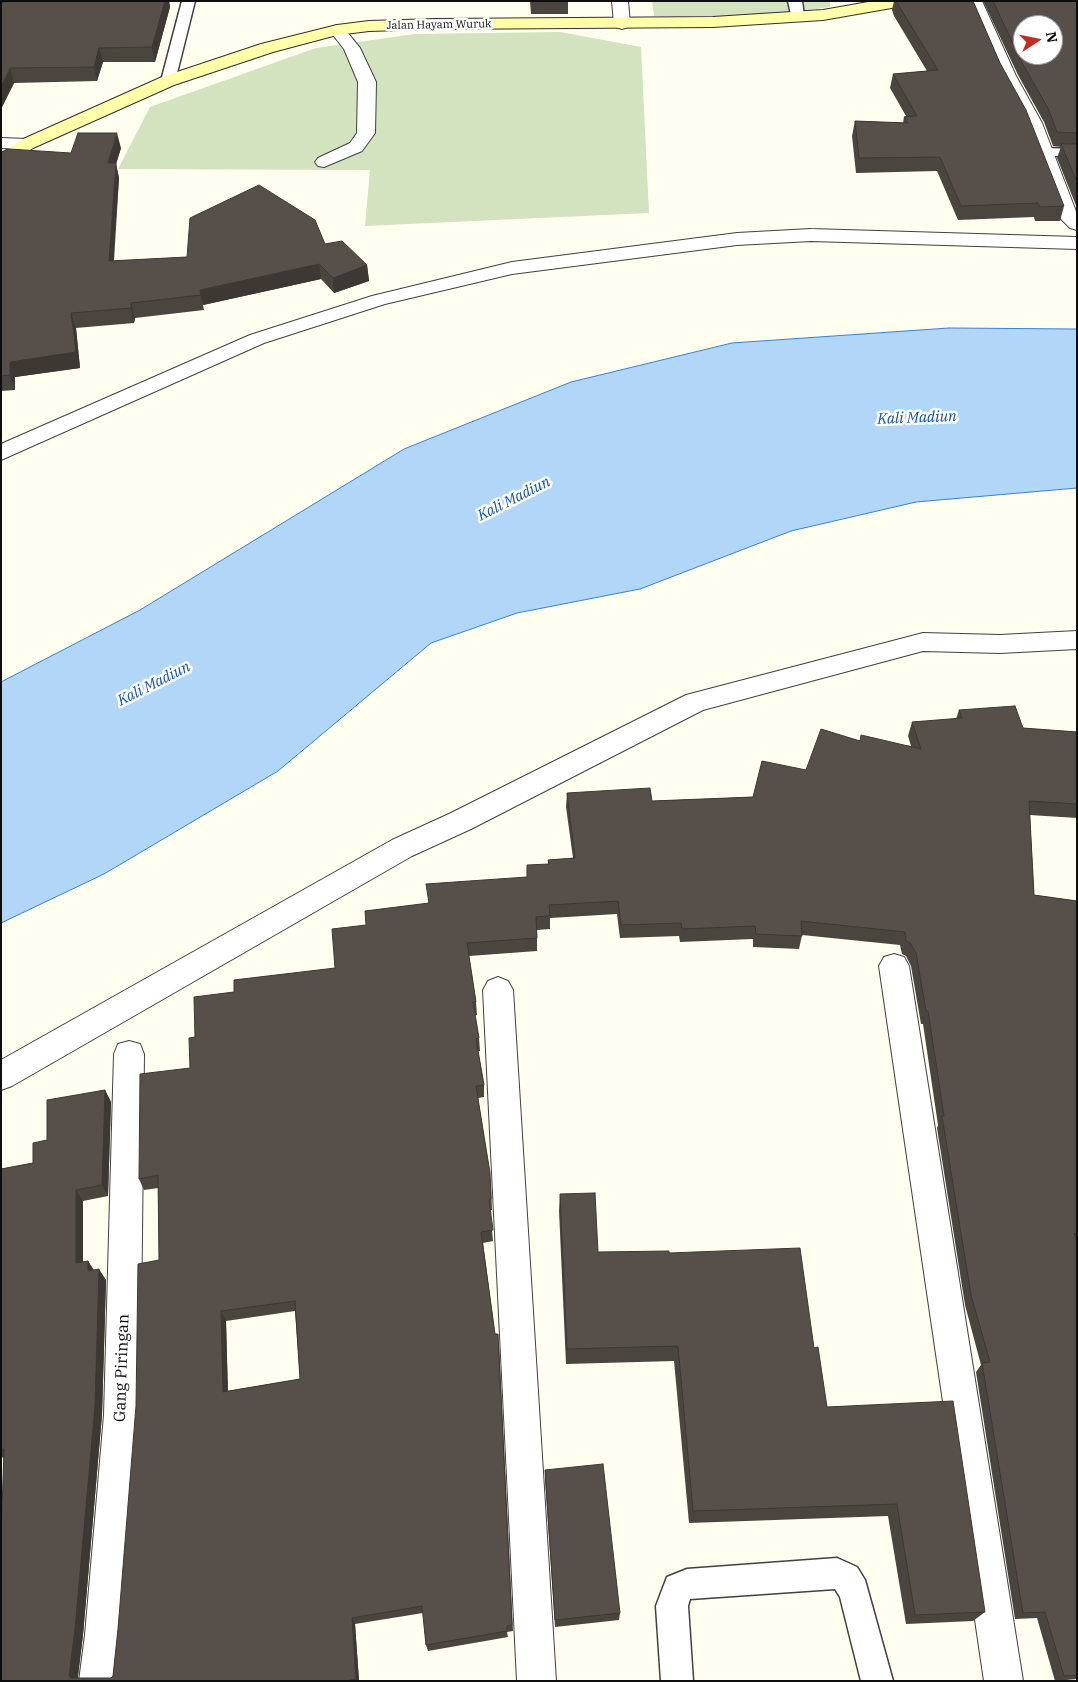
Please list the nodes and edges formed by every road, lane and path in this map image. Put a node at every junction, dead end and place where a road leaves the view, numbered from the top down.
1 (189, 1) edge
2 (620, 1) edge
3 (903, 1) edge
4 (974, 1) edge
5 (796, 9) edge
6 (622, 24) junction
7 (337, 30) junction
8 (168, 81) junction
9 (1, 144) edge
10 (28, 144) junction
11 (1044, 152) junction
12 (1077, 153) edge
13 (1, 162) edge
14 (324, 162) dead end
15 (1077, 224) edge
16 (1077, 243) edge
17 (1, 453) edge
18 (1077, 640) edge
19 (894, 966) dead end
20 (498, 990) dead end
21 (129, 1054) dead end
22 (1, 1076) edge
23 (98, 1681) edge
24 (537, 1681) edge
25 (677, 1681) edge
26 (877, 1681) edge
27 (1004, 1681) edge

1 - 8 lane
2 - 6 street
3 - 5 main road, Jalan Hayam Wuruk
4 - 11 street
5 - 6 main road, Jalan Hayam Wuruk
6 - 7 main road, Jalan Hayam Wuruk
7 - 8 main road, Jalan Hayam Wuruk
7 - 14 street
8 - 10 main road, Jalan Hayam Wuruk
9 - 10 street
10 - 13 main road, Jalan Hayam Wuruk
11 - 12 lane
11 - 15 street
16 - 17 street
18 - 22 street
19 - 27 street
20 - 24 street
21 - 23 street, Gang Piringan
25 - 26 lane

